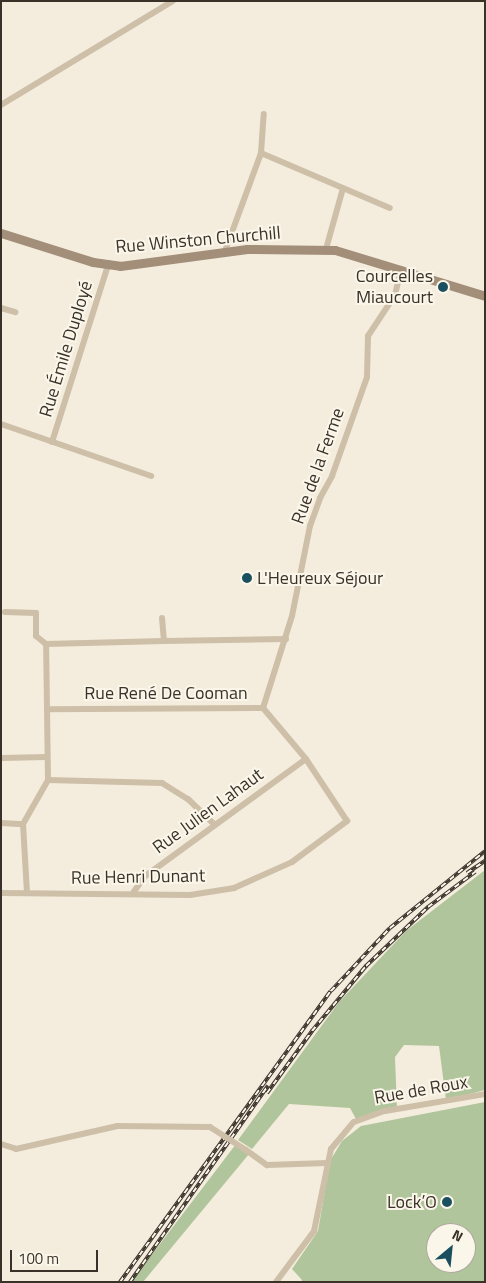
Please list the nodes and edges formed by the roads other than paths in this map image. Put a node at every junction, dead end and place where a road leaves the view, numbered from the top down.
1 (173, 1) edge
2 (1, 105) edge
3 (264, 114) dead end
4 (261, 153) junction
5 (343, 188) junction
6 (390, 208) dead end
7 (1, 233) edge
8 (326, 249) junction
9 (225, 251) junction
10 (108, 265) junction
11 (401, 269) junction
12 (485, 296) edge
13 (1, 308) edge
14 (16, 312) dead end
15 (1, 424) edge
16 (52, 442) junction
17 (151, 476) dead end
18 (6, 612) dead end
19 (162, 618) dead end
20 (286, 639) junction
21 (164, 641) junction
22 (46, 644) junction
23 (264, 708) junction
24 (47, 709) junction
25 (47, 757) junction
26 (1, 758) edge
27 (306, 759) junction
28 (48, 780) junction
29 (346, 821) joint
30 (1, 824) edge
31 (23, 824) junction
32 (214, 824) junction
33 (1, 893) edge
34 (27, 893) junction
35 (133, 893) junction
36 (485, 1094) edge
37 (1, 1144) edge
38 (327, 1163) junction
39 (276, 1282) edge

1 - 2 street
3 - 4 street
4 - 5 street
4 - 9 street
5 - 6 street
5 - 8 street
7 - 10 main road, Rue Winston Churchill
8 - 9 main road, Rue Winston Churchill
8 - 11 main road, Rue Winston Churchill
9 - 10 main road, Rue Winston Churchill
10 - 16 street, Rue Émile Duployé
11 - 12 main road, Rue Winston Churchill
11 - 20 street, Rue de la Ferme
13 - 14 street
15 - 16 street
16 - 17 street
18 - 22 street
19 - 21 street
20 - 21 street
20 - 23 street, Rue de la Ferme
21 - 22 street
22 - 24 street
23 - 24 street, Rue René De Cooman
23 - 27 street, Rue René De Cooman
24 - 25 street
25 - 26 street
25 - 28 street
27 - 29 street, Rue René De Cooman
27 - 32 street, Rue Julien Lahaut
28 - 31 street
28 - 32 street
29 - 35 street, Rue Henri Dunant
30 - 31 street
31 - 34 street
32 - 35 street, Rue Julien Lahaut
33 - 34 street, Rue Henri Dunant
34 - 35 street, Rue Henri Dunant
36 - 38 street, Rue de Roux
37 - 38 street, bridge
38 - 39 street, Rue de Roux

